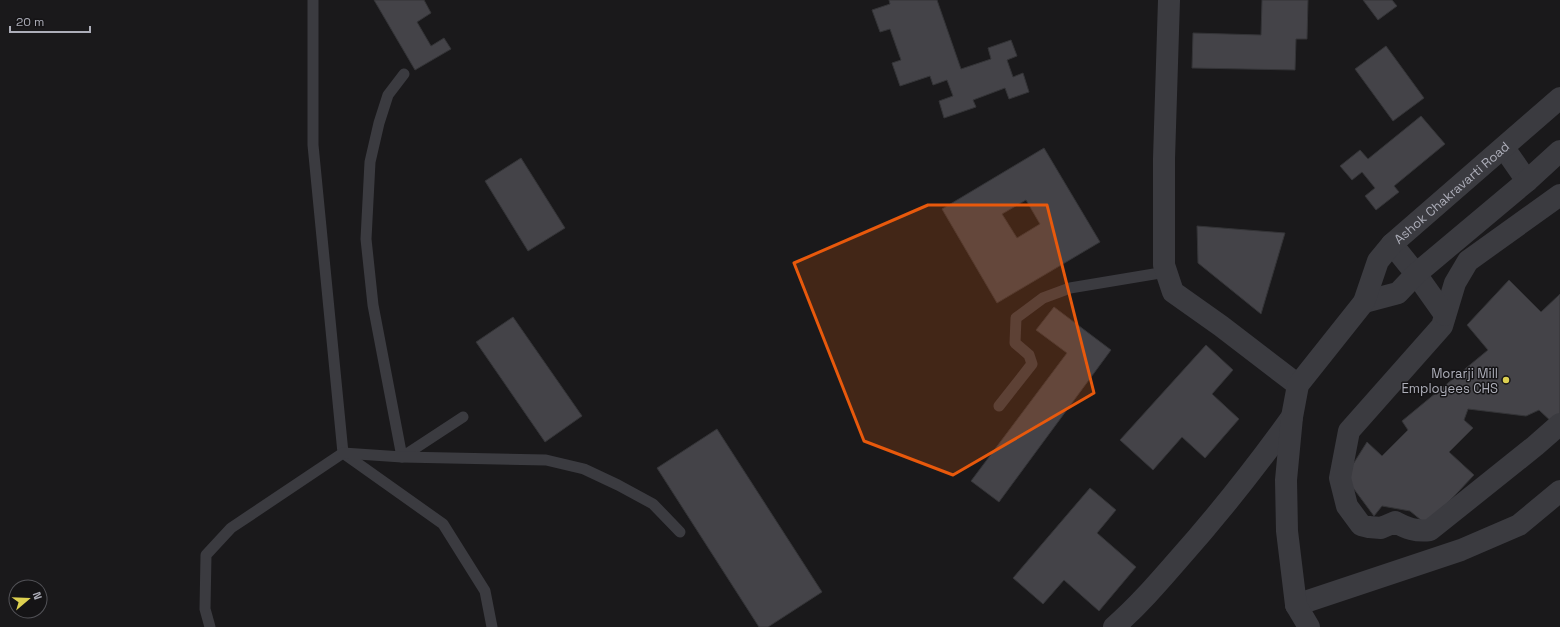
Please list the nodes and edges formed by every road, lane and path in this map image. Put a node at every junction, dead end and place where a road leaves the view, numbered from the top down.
1 (314, 0) edge
2 (1169, 0) edge
3 (404, 74) dead end
4 (1560, 98) edge
5 (1504, 148) junction
6 (1560, 151) edge
7 (1527, 181) junction
8 (1560, 194) edge
9 (1392, 244) junction
10 (1166, 272) junction
11 (1416, 274) junction
12 (1364, 302) junction
13 (1445, 314) junction
14 (1298, 386) junction
15 (999, 406) dead end
16 (463, 417) dead end
17 (1292, 417) junction
18 (1560, 424) edge
19 (343, 453) junction
20 (402, 457) junction
21 (1560, 491) edge
22 (680, 532) dead end
23 (1296, 605) junction
24 (210, 627) edge
25 (492, 627) edge
26 (1114, 627) edge
27 (1309, 627) edge

1 - 19 lane
2 - 10 street
3 - 20 lane
4 - 5 street, Ashok Chakravarti Road
5 - 7 street
5 - 9 street, Ashok Chakravarti Road
6 - 7 street
7 - 11 street
8 - 13 street
9 - 11 street
9 - 12 street, Ashok Chakravarti Road
10 - 14 street
10 - 15 lane
11 - 12 street
11 - 13 street
12 - 14 street, Ashok Chakravarti Road
13 - 18 street
14 - 17 street
16 - 20 lane
17 - 23 street
17 - 26 street
19 - 20 lane
19 - 24 lane
19 - 25 lane
20 - 22 lane
21 - 23 street
23 - 27 street

